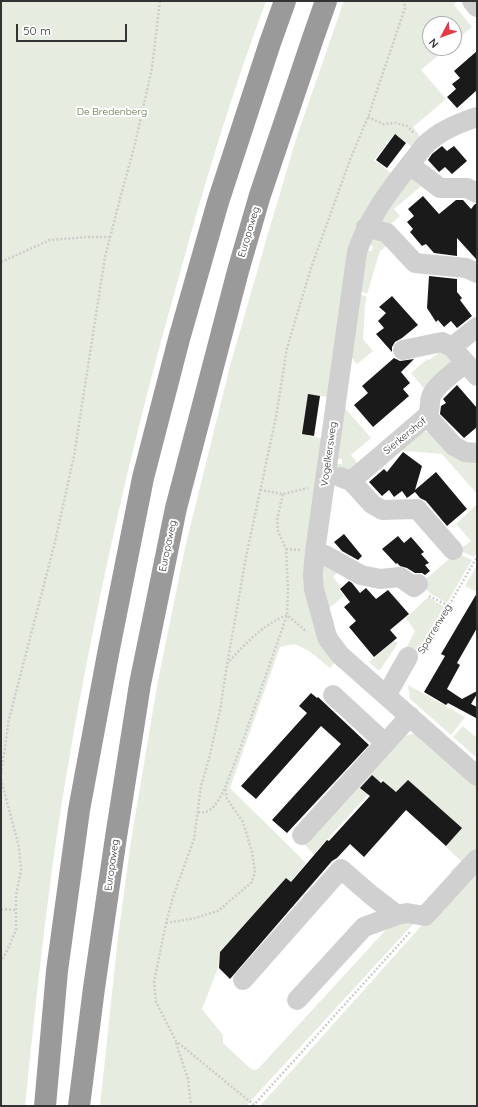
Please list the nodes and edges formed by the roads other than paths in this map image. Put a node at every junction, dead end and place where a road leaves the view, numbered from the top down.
1 (285, 1) edge
2 (326, 1) edge
3 (472, 1) edge
4 (477, 6) edge
5 (477, 117) edge
6 (410, 165) junction
7 (477, 193) edge
8 (366, 227) junction
9 (477, 273) edge
10 (477, 327) edge
11 (452, 348) junction
12 (403, 350) dead end
13 (471, 369) edge
14 (427, 416) junction
15 (477, 453) edge
16 (326, 478) junction
17 (351, 481) junction
18 (453, 550) dead end
19 (314, 552) junction
20 (418, 584) road end
21 (415, 656) road end
22 (333, 695) dead end
23 (386, 696) junction
24 (410, 716) junction
25 (386, 743) junction
26 (477, 776) edge
27 (302, 835) dead end
28 (477, 859) edge
29 (397, 915) junction
30 (243, 980) dead end
31 (297, 1000) dead end
32 (45, 1106) edge
33 (79, 1106) edge

1 - 32 highway
2 - 33 highway, Europaweg
3 - 4 street
5 - 6 street, Vogelkersweg
6 - 7 street
6 - 8 street, Vogelkersweg
8 - 9 street
8 - 16 street, Vogelkersweg
10 - 11 street
11 - 12 street
11 - 13 street
13 - 14 street
14 - 15 street, Sierkershof
14 - 17 street, Sierkershof
16 - 17 street
16 - 19 street, Vogelkersweg
17 - 18 street
19 - 20 street
19 - 23 street, Vogelkersweg
21 - 23 street
22 - 25 street
23 - 24 street, Vogelkersweg
24 - 25 street
24 - 26 street, Vogelkersweg
25 - 27 street
28 - 29 street
29 - 30 street
29 - 31 street

